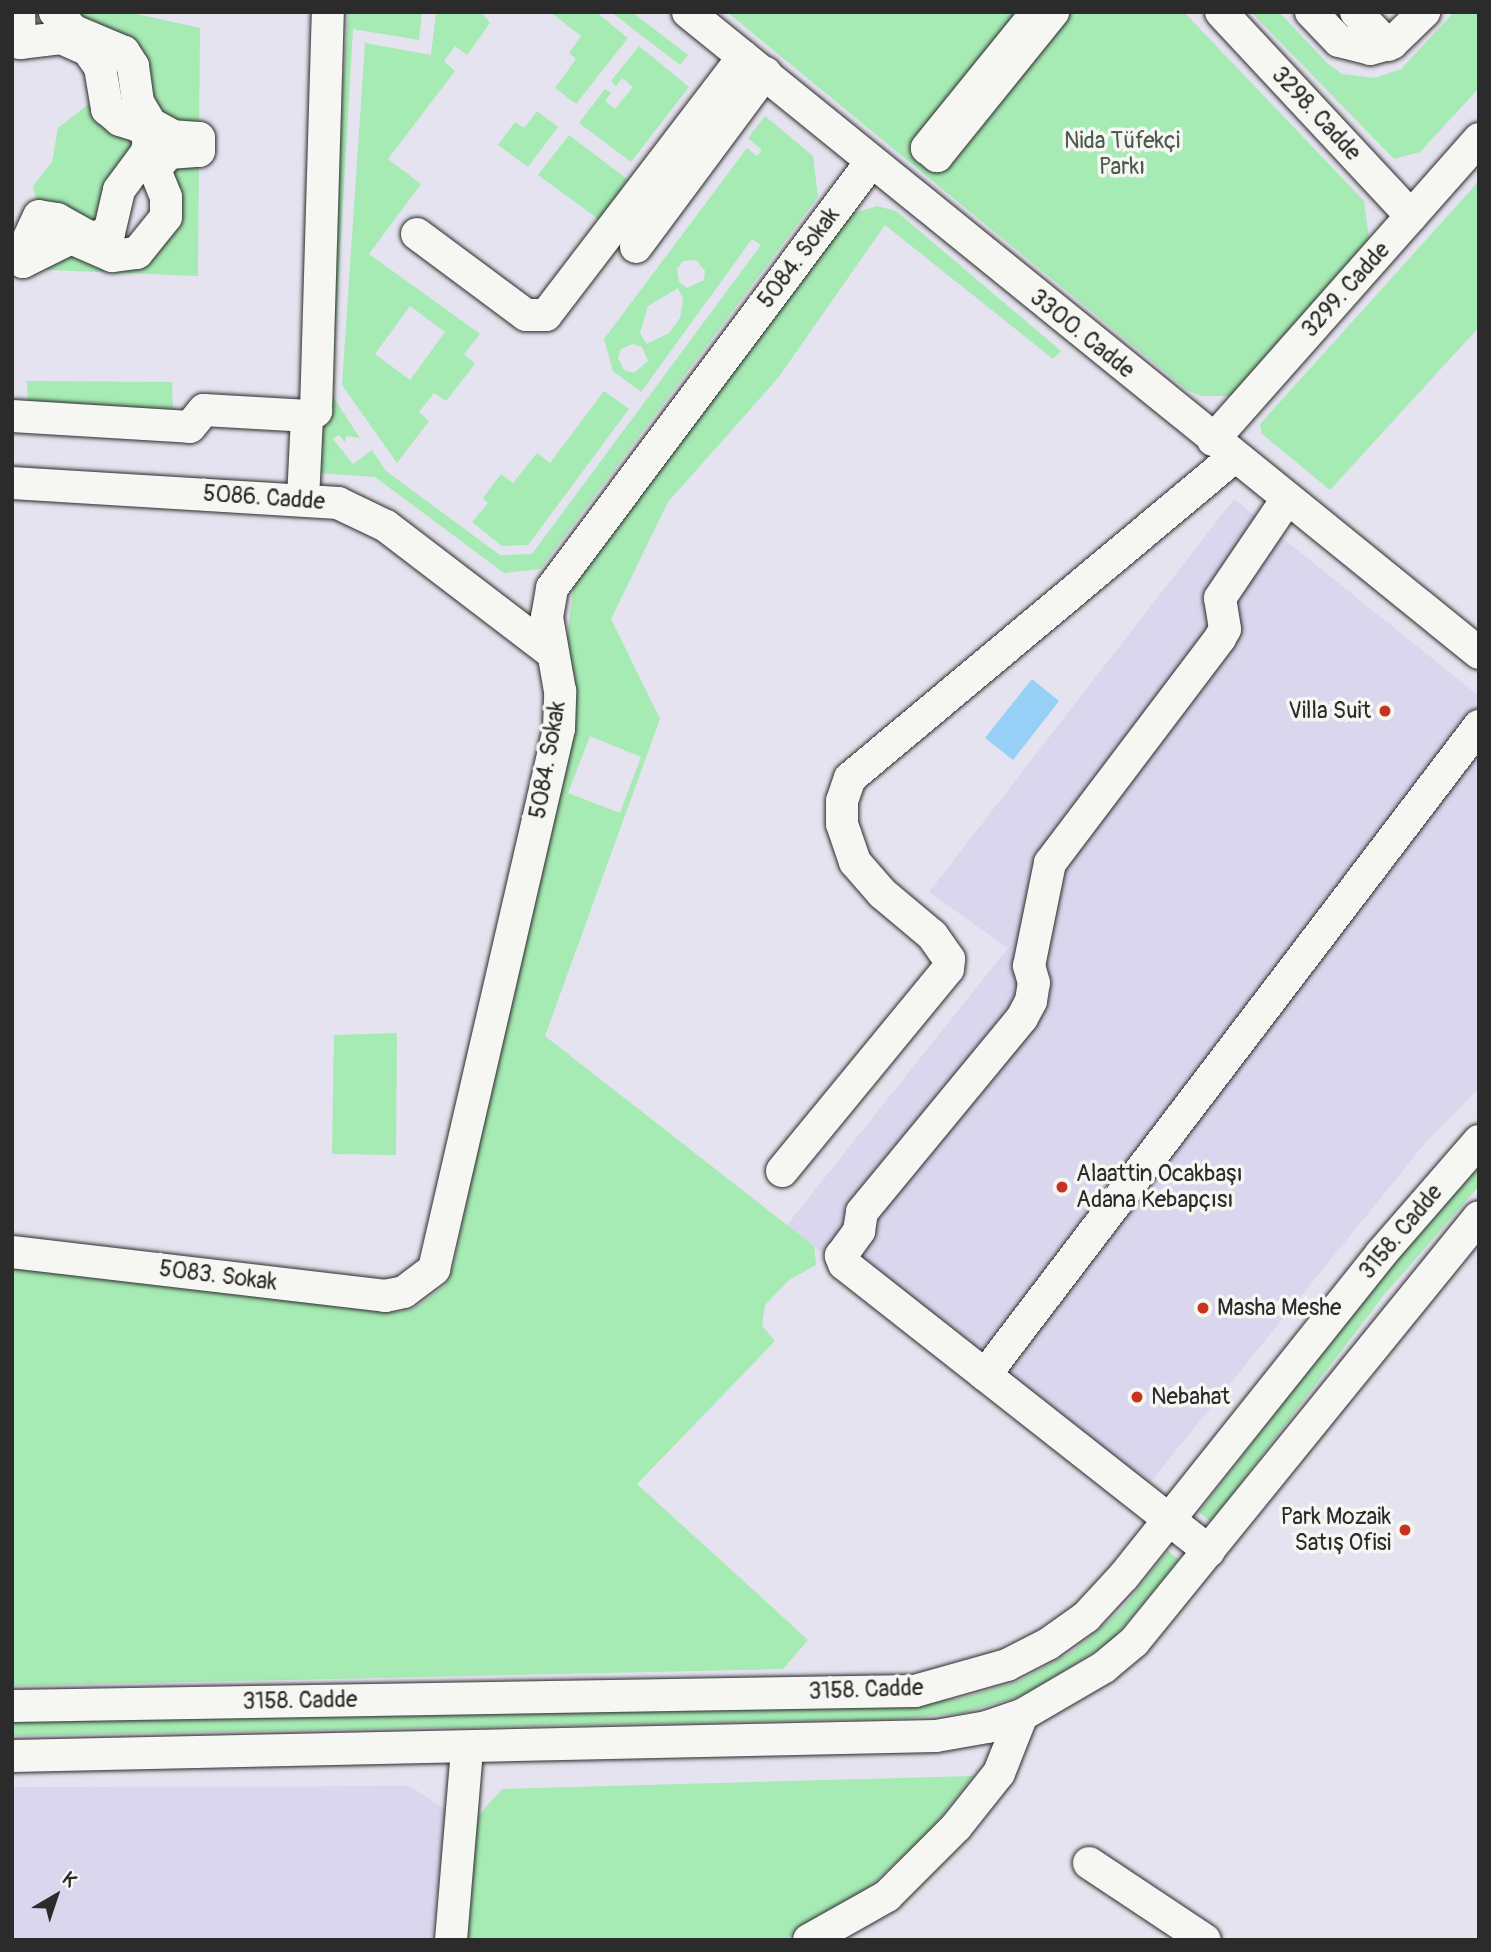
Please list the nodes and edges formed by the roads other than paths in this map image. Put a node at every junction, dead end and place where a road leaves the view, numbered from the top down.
1 (19, 12) edge
2 (55, 12) edge
3 (328, 12) edge
4 (688, 12) edge
5 (1037, 12) edge
6 (1053, 12) edge
7 (1221, 12) edge
8 (1311, 12) edge
9 (1356, 12) edge
10 (1423, 12) edge
11 (1388, 44) junction
12 (754, 65) junction
13 (719, 112) junction
14 (1479, 139) edge
15 (871, 162) junction
16 (1411, 216) junction
17 (417, 234) dead end
18 (636, 247) dead end
19 (12, 416) edge
20 (307, 416) junction
21 (1223, 449) junction
22 (12, 483) edge
23 (303, 499) junction
24 (1287, 499) junction
25 (551, 652) junction
26 (1479, 653) edge
27 (1479, 726) edge
28 (1479, 1141) edge
29 (782, 1171) dead end
30 (1479, 1217) edge
31 (12, 1252) edge
32 (421, 1282) joint
33 (985, 1375) junction
34 (1168, 1518) junction
35 (1209, 1551) junction
36 (12, 1706) edge
37 (1022, 1715) junction
38 (467, 1748) junction
39 (12, 1756) edge
40 (1089, 1863) dead end
41 (451, 1940) edge
42 (809, 1940) edge
43 (1205, 1940) edge

1 - 2 street
3 - 20 street
4 - 12 street, 3300. Cadde
5 - 6 street
7 - 16 street, 3298. Cadde
8 - 11 street
9 - 11 street
10 - 11 street
12 - 13 street
12 - 15 street, 3300. Cadde
13 - 17 street
13 - 18 street
14 - 16 street, 3299. Cadde
15 - 21 street, 3300. Cadde
15 - 25 street, 5084. Sokak
16 - 21 street, 3299. Cadde
19 - 20 street
20 - 23 street
21 - 24 street, 3300. Cadde
21 - 29 street, 3299. Cadde
22 - 23 street, 5086. Cadde
23 - 25 street, 5086. Cadde
24 - 26 street, 3300. Cadde
24 - 33 street
25 - 32 street, 5084. Sokak
27 - 33 street
28 - 34 street, 3158. Cadde
30 - 35 street, 3158. Cadde
31 - 32 street, 5083. Sokak
33 - 34 street
34 - 35 street
34 - 36 street, 3158. Cadde
35 - 37 street, 3158. Cadde
37 - 38 street, 3158. Cadde
37 - 42 street
38 - 39 street, 3158. Cadde
38 - 41 street
40 - 43 street

